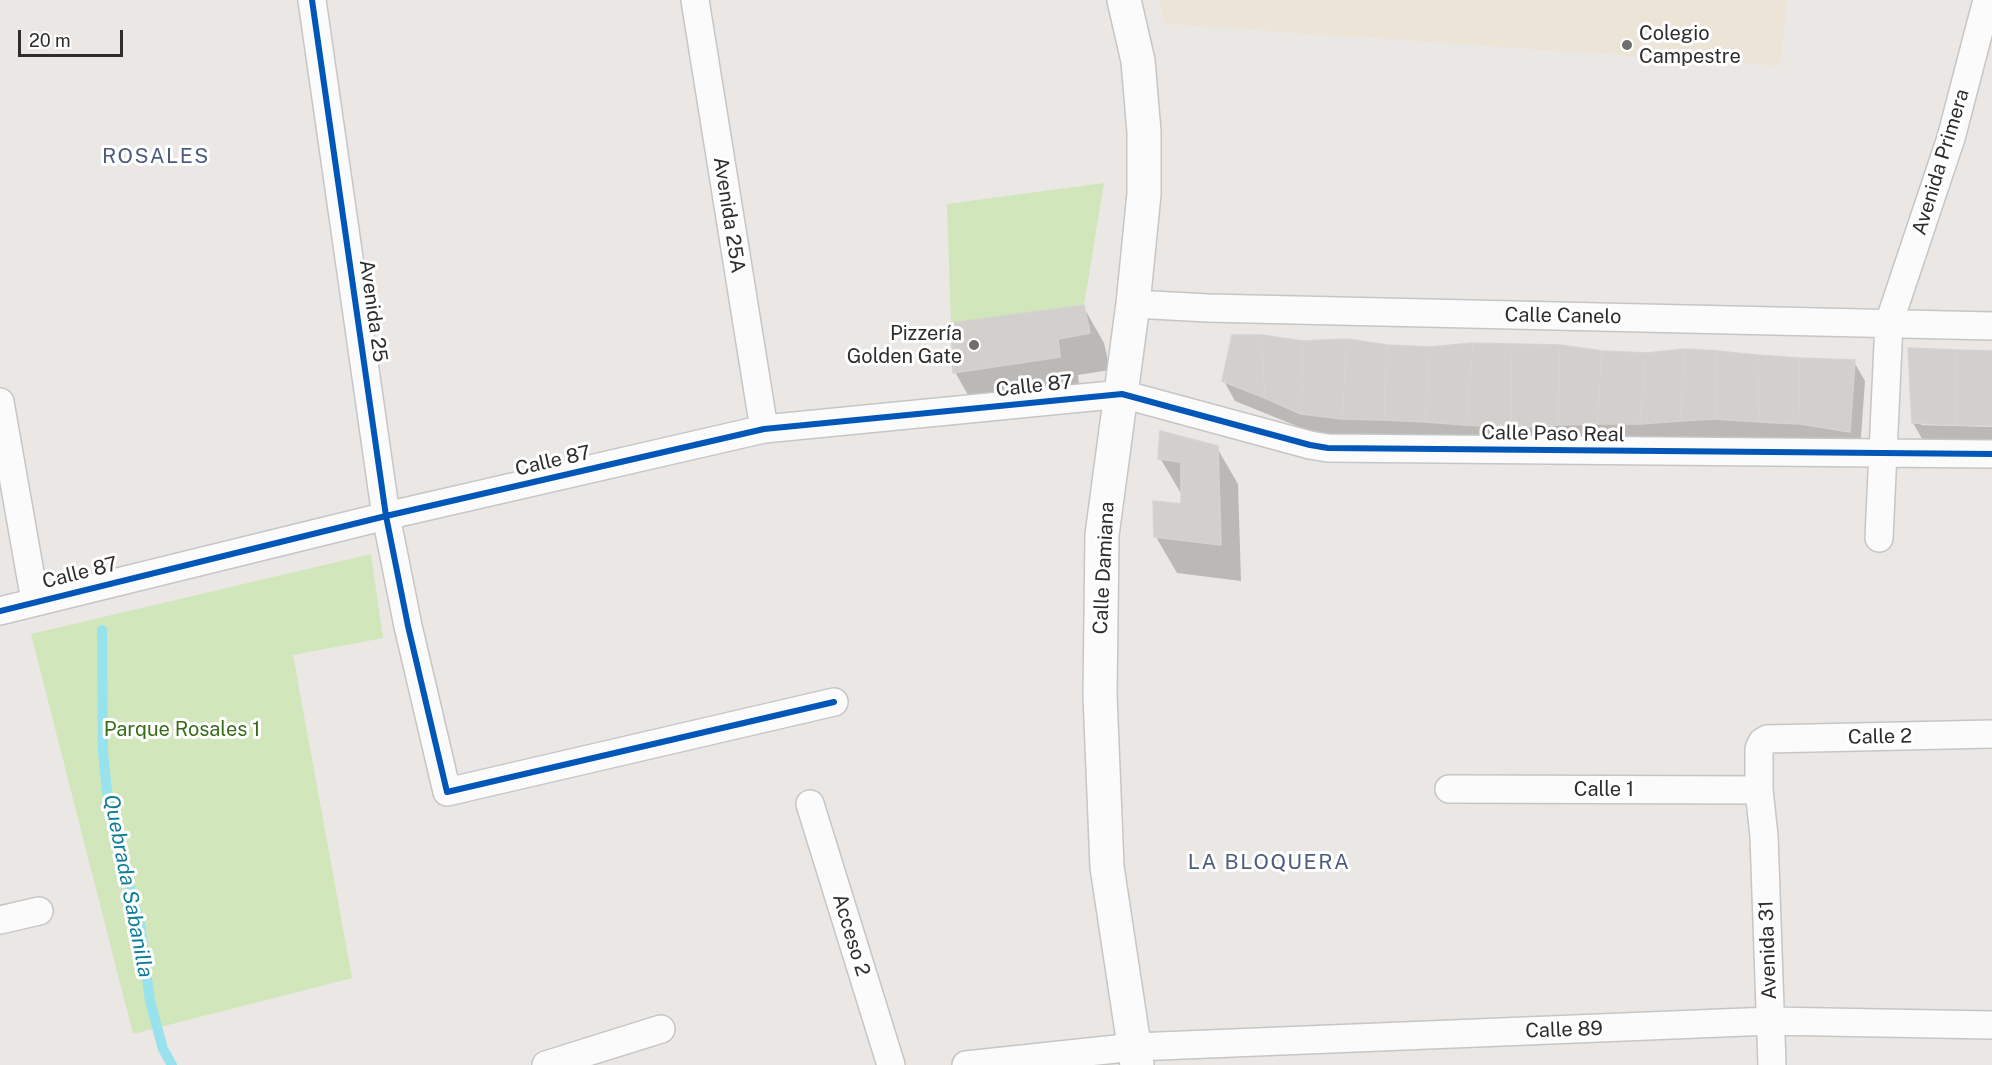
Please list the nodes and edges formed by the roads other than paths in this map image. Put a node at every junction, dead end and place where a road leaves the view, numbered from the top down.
1 (312, 0) edge
2 (695, 0) edge
3 (1124, 0) edge
4 (1988, 0) edge
5 (1133, 304) junction
6 (1889, 323) junction
7 (1992, 326) edge
8 (1122, 394) junction
9 (0, 402) edge
10 (764, 429) junction
11 (1883, 453) junction
12 (1992, 454) edge
13 (386, 516) junction
14 (1879, 538) dead end
15 (36, 601) junction
16 (0, 610) edge
17 (834, 702) dead end
18 (1992, 734) edge
19 (1767, 739) joint
20 (1449, 789) dead end
21 (1759, 790) junction
22 (810, 804) dead end
23 (39, 911) dead end
24 (0, 920) edge
25 (1770, 1021) junction
26 (1992, 1025) edge
27 (661, 1029) dead end
28 (1136, 1056) edge
29 (546, 1065) edge
30 (891, 1065) edge
31 (966, 1065) edge
32 (1772, 1065) edge

1 - 13 street, Avenida 25
2 - 10 street, Avenida 25A
3 - 5 street, Calle Damiana
4 - 6 street, Avenida Primera
5 - 6 street, Calle Canelo
5 - 8 street, Calle Damiana
6 - 7 street, Calle Canelo
6 - 11 street, Avenida Primera
8 - 10 street, Calle 87
8 - 11 street, Calle Paso Real
8 - 28 street, Calle Damiana
9 - 15 street
10 - 13 street, Calle 87
11 - 12 street, Calle Paso Real
11 - 14 street, Avenida Primera
13 - 15 street, Calle 87
13 - 17 street, Avenida 25
15 - 16 street, Calle 87
18 - 19 street, Calle 2
19 - 21 street, Avenida 31
20 - 21 street, Calle 1
21 - 25 street, Avenida 31
22 - 30 street, Acceso 2
23 - 24 street
25 - 26 street, Calle 89
25 - 28 street, Calle 89
25 - 32 street, Avenida 31
27 - 29 street
28 - 31 street, Calle 89

